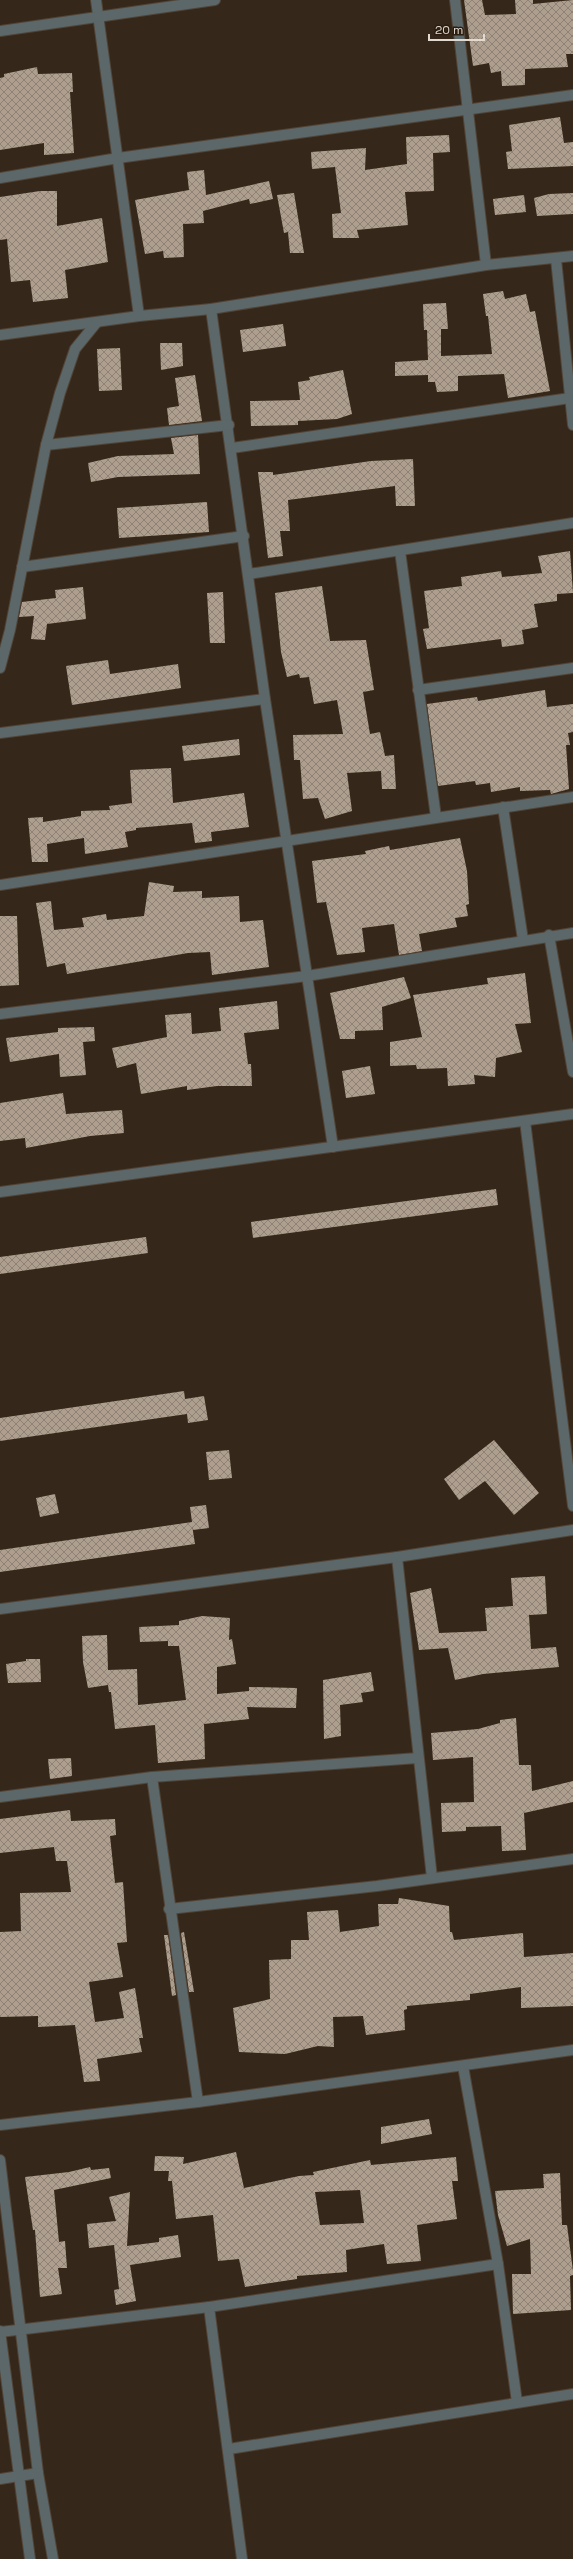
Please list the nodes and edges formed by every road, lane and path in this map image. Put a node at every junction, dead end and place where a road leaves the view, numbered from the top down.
1 (96, 0) edge
2 (215, 0) edge
3 (455, 0) edge
4 (98, 18) junction
5 (0, 31) edge
6 (573, 95) edge
7 (469, 109) junction
8 (118, 158) junction
9 (0, 178) edge
10 (573, 256) edge
11 (556, 259) junction
12 (486, 265) junction
13 (211, 309) junction
14 (139, 316) junction
15 (96, 322) junction
16 (0, 335) edge
17 (570, 398) junction
18 (229, 425) junction
19 (573, 425) edge
20 (46, 445) junction
21 (232, 448) junction
22 (573, 523) edge
23 (244, 536) junction
24 (400, 551) junction
25 (22, 567) junction
26 (249, 574) junction
27 (5, 630) edge
28 (0, 668) edge
29 (573, 668) edge
30 (418, 690) junction
31 (265, 699) junction
32 (0, 733) edge
33 (573, 797) edge
34 (503, 807) junction
35 (436, 817) junction
36 (287, 841) junction
37 (0, 885) edge
38 (573, 933) edge
39 (549, 935) junction
40 (523, 940) junction
41 (308, 976) junction
42 (0, 1014) edge
43 (573, 1072) edge
44 (573, 1114) edge
45 (525, 1121) junction
46 (333, 1147) junction
47 (0, 1192) edge
48 (573, 1506) edge
49 (573, 1530) edge
50 (397, 1557) junction
51 (0, 1609) edge
52 (418, 1758) junction
53 (152, 1776) junction
54 (0, 1797) edge
55 (573, 1859) edge
56 (432, 1878) junction
57 (169, 1909) junction
58 (573, 2050) edge
59 (462, 2066) junction
60 (198, 2102) junction
61 (0, 2125) edge
62 (0, 2160) edge
63 (498, 2264) junction
64 (209, 2307) junction
65 (20, 2329) junction
66 (0, 2332) edge
67 (573, 2394) edge
68 (517, 2402) junction
69 (229, 2449) junction
70 (38, 2473) junction
71 (17, 2476) junction
72 (0, 2479) edge
73 (30, 2559) edge
74 (53, 2559) edge
75 (242, 2559) edge

1 - 4 street
2 - 4 street
3 - 7 street
4 - 5 street
4 - 8 street
6 - 7 street
7 - 8 street
7 - 12 street
8 - 9 street
8 - 14 street
10 - 11 street
11 - 12 street
11 - 17 street
12 - 13 street
13 - 14 street
13 - 18 street
14 - 15 street
15 - 16 street
15 - 20 street
17 - 19 street
17 - 21 street
18 - 20 street
18 - 21 street
20 - 25 street
21 - 23 street
22 - 24 street
23 - 25 street
23 - 26 street
24 - 26 street
24 - 30 street
25 - 27 street
26 - 31 street
27 - 28 street
29 - 30 street
30 - 35 street
31 - 32 street
31 - 36 street
33 - 34 street
34 - 35 street
34 - 40 street
35 - 36 street
36 - 37 street
36 - 41 street
38 - 39 street
39 - 40 street
39 - 43 street
40 - 41 street
41 - 42 street
41 - 46 street
44 - 45 street
45 - 46 street
45 - 48 street
46 - 47 street
49 - 50 street
50 - 51 street
50 - 52 street
52 - 53 street
52 - 56 street
53 - 54 street
53 - 57 street
55 - 56 street
56 - 57 street
57 - 60 street
58 - 59 street
59 - 60 street
59 - 63 street
60 - 61 street
62 - 65 street
63 - 64 street
63 - 68 street
64 - 65 street
64 - 69 street
65 - 66 street
65 - 70 street
66 - 71 street
67 - 68 street
68 - 69 street
69 - 75 street
70 - 71 street
70 - 74 street
71 - 72 street
71 - 73 street

